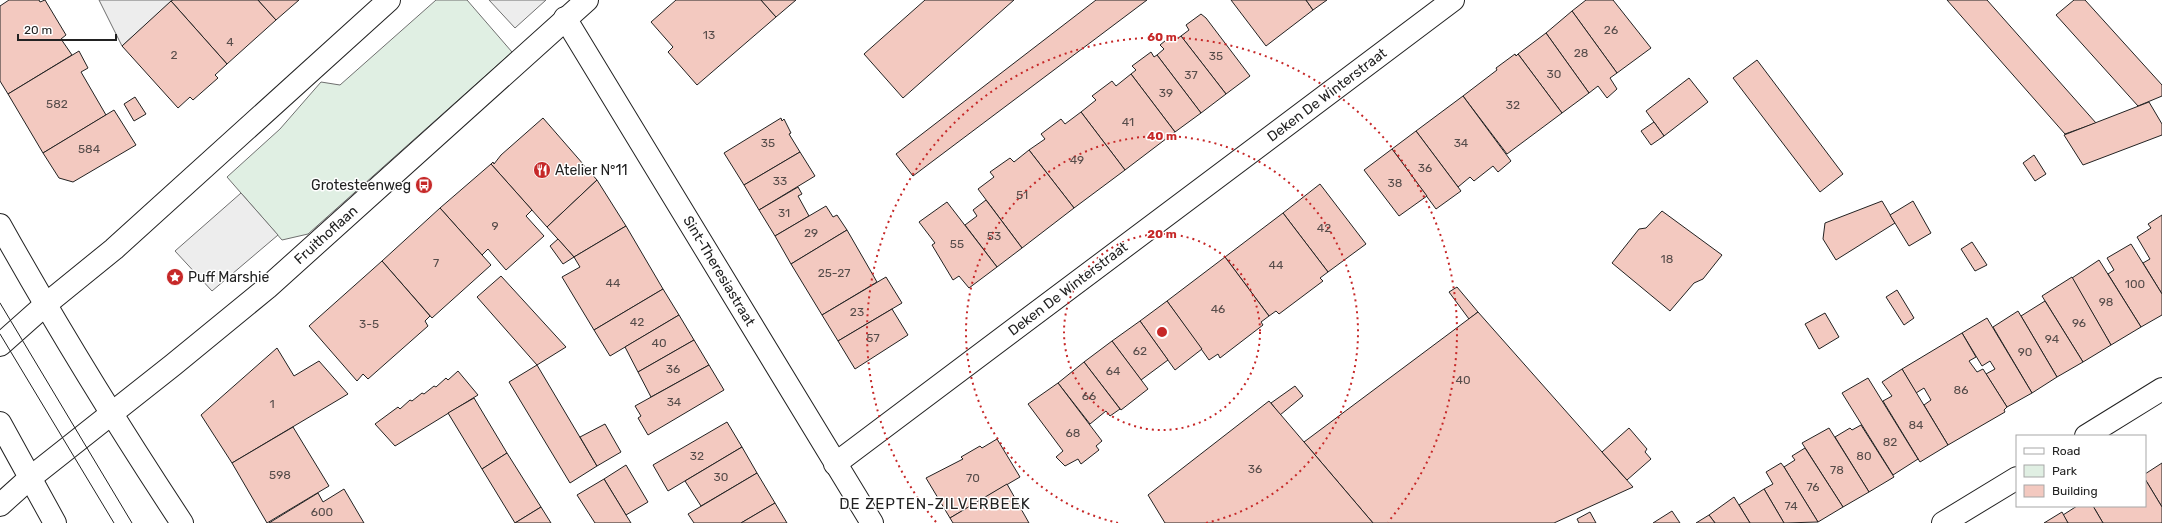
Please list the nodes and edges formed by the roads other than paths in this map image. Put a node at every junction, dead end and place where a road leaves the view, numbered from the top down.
1 (389, 0) edge
2 (587, 0) edge
3 (1453, 0) edge
4 (565, 18) junction
5 (0, 225) edge
6 (45, 305) junction
7 (0, 345) edge
8 (2162, 389) edge
9 (111, 412) junction
10 (0, 423) edge
11 (2088, 435) edge
12 (835, 464) junction
13 (30, 478) junction
14 (2016, 479) edge
15 (0, 505) edge
16 (55, 523) edge
17 (182, 523) edge
18 (872, 523) edge
19 (1943, 523) edge

1 - 6 street
2 - 4 street, Fruithoflaan
3 - 12 street, Deken De Winterstraat
4 - 9 street, Fruithoflaan
4 - 12 street, Sint-Theresiastraat
5 - 6 street
6 - 7 street
6 - 9 street
8 - 11 street
9 - 13 street, Fruithoflaan
9 - 17 street
10 - 13 street
12 - 18 street, Sint-Theresiastraat
13 - 15 street, Fruithoflaan
13 - 16 street
14 - 19 street

